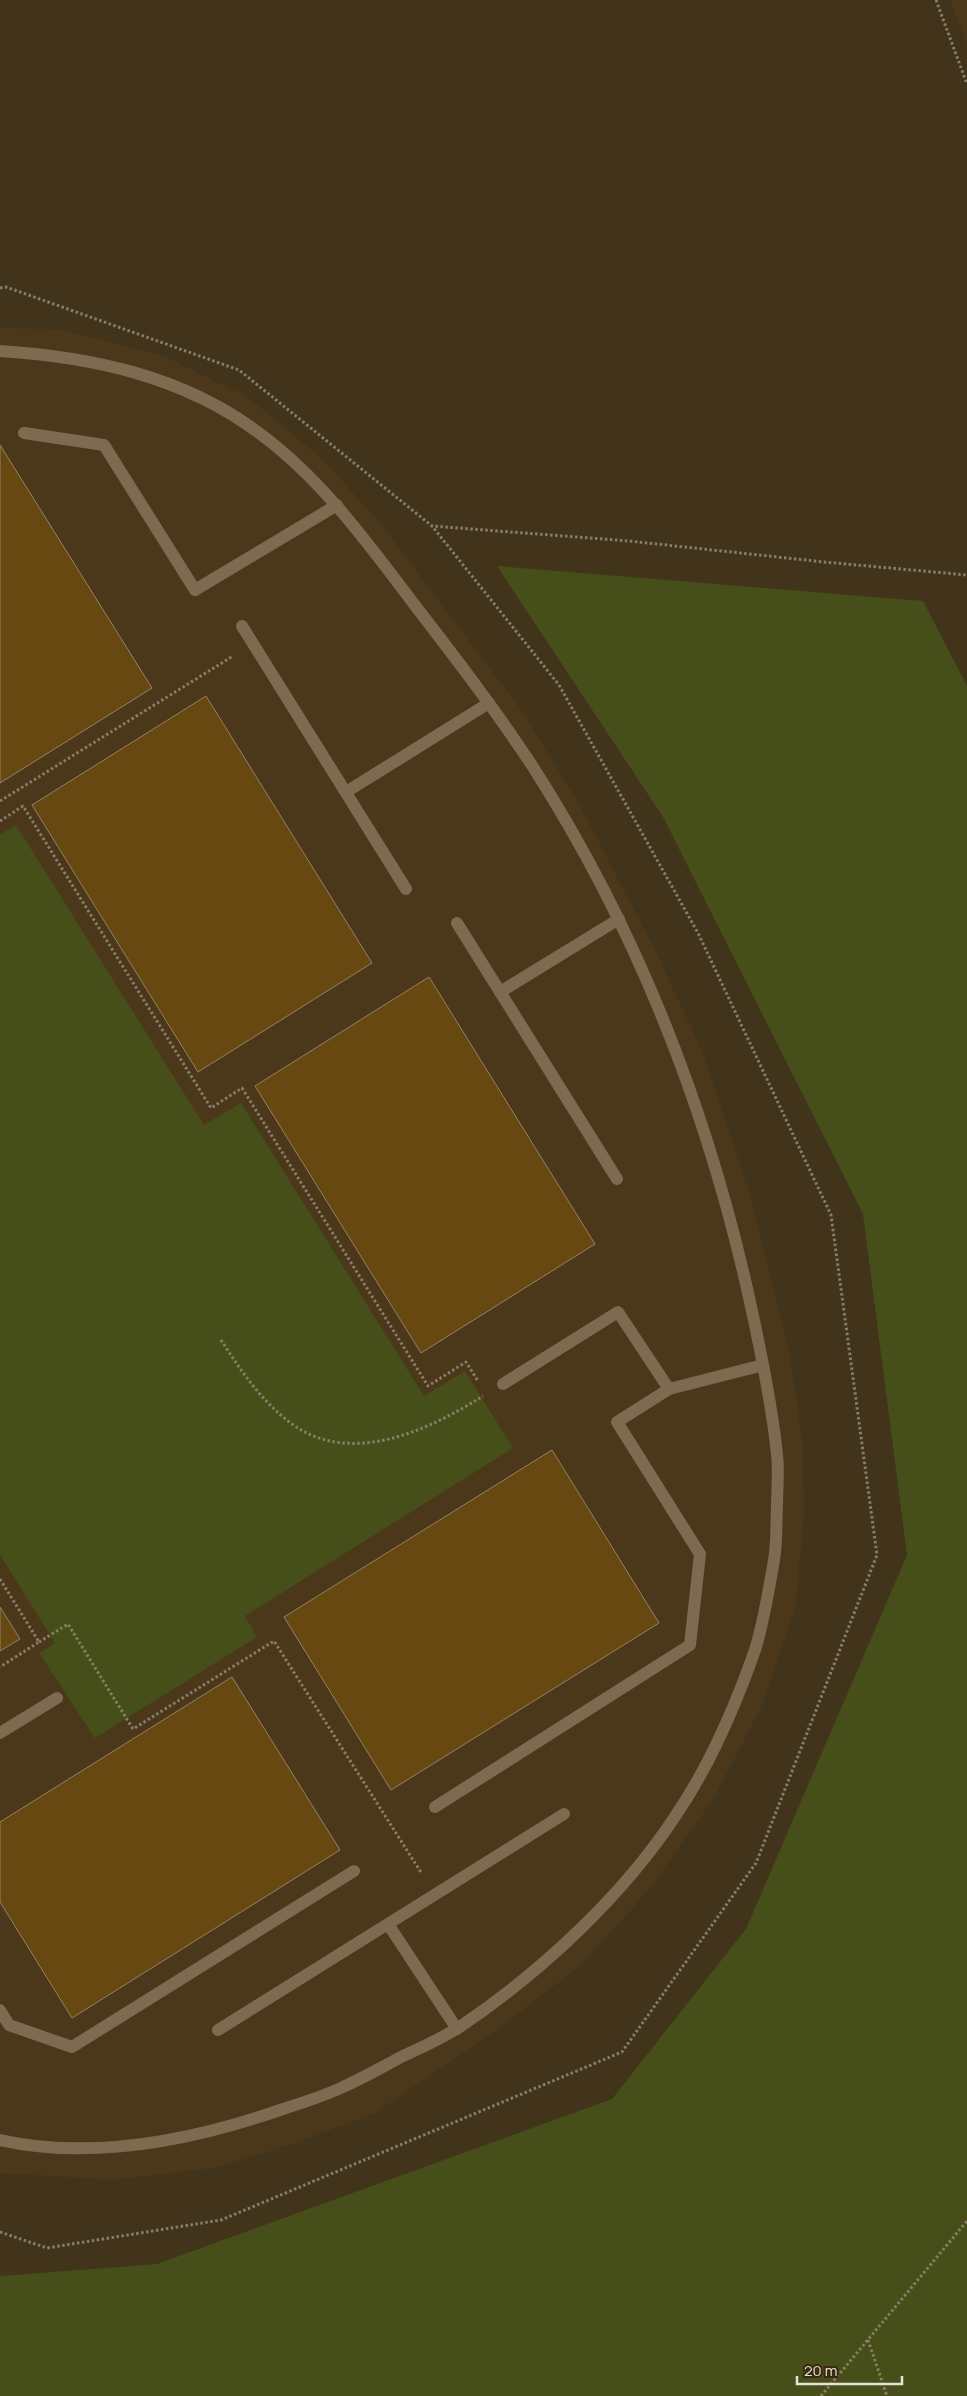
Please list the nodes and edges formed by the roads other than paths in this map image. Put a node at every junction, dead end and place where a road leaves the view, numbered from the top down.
1 (0, 351) edge
2 (24, 433) dead end
3 (337, 505) junction
4 (242, 626) dead end
5 (489, 703) junction
6 (346, 792) junction
7 (406, 889) dead end
8 (619, 919) junction
9 (457, 923) dead end
10 (500, 992) junction
11 (617, 1179) dead end
12 (763, 1365) junction
13 (503, 1384) road end
14 (670, 1389) junction
15 (57, 1698) dead end
16 (0, 1733) edge
17 (436, 1807) dead end
18 (564, 1814) dead end
19 (354, 1871) dead end
20 (388, 1924) junction
21 (0, 2010) edge
22 (457, 2029) junction
23 (218, 2030) dead end
24 (0, 2140) edge

1 - 3 street
2 - 3 street
3 - 5 street
4 - 6 street
5 - 6 street
5 - 8 street
6 - 7 street
8 - 10 street
8 - 12 street
9 - 10 street
10 - 11 street
12 - 14 street
12 - 22 street
13 - 14 street
14 - 17 street
15 - 16 street
18 - 20 street
19 - 21 street
20 - 22 street
20 - 23 street
22 - 24 street

